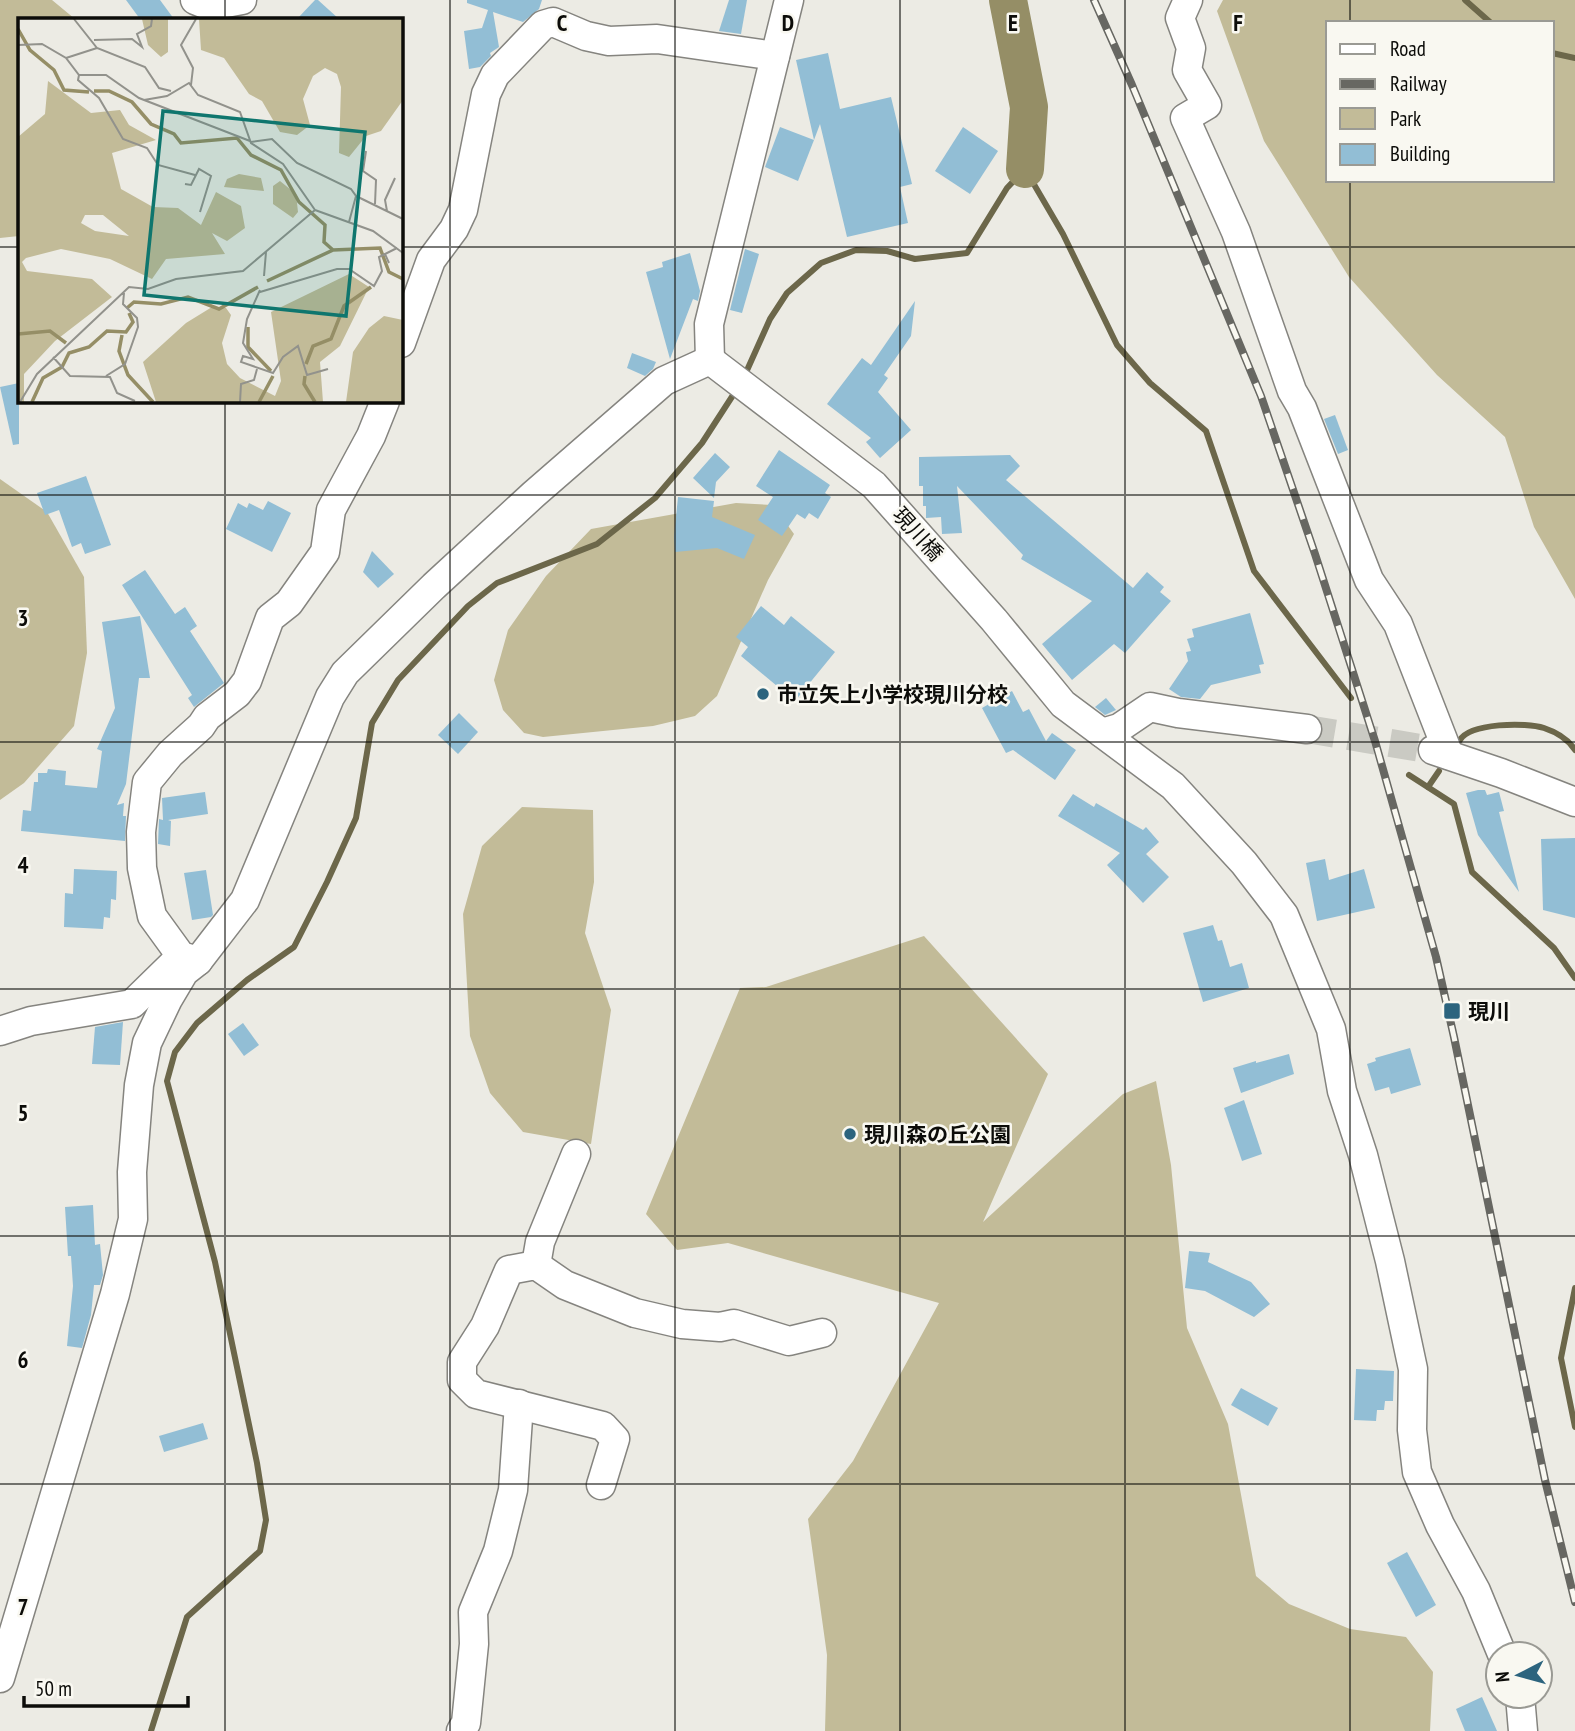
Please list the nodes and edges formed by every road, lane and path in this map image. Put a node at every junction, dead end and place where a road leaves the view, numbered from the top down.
1 (195, 0) edge
2 (242, 0) edge
3 (789, 0) edge
4 (1188, 0) edge
5 (552, 11) edge
6 (775, 56) junction
7 (402, 340) edge
8 (718, 365) junction
9 (385, 402) edge
10 (1307, 729) tunnel mouth
11 (1102, 733) junction
12 (1575, 802) edge
13 (191, 966) junction
14 (0, 1031) edge
15 (576, 1154) dead end
16 (536, 1265) junction
17 (822, 1333) dead end
18 (519, 1404) junction
19 (601, 1485) dead end
20 (1496, 1640) edge
21 (0, 1678) edge
22 (1521, 1710) edge
23 (461, 1731) edge
24 (1523, 1731) edge

1 - 2 street
3 - 6 street
4 - 12 street
5 - 6 street
5 - 7 street
6 - 8 street
8 - 11 street, 現川橋
8 - 13 street
9 - 13 street
10 - 11 street
11 - 20 street, 現川橋
13 - 14 street
13 - 21 street
15 - 16 street
16 - 17 street
16 - 18 street
18 - 19 street
18 - 23 street
22 - 24 street

